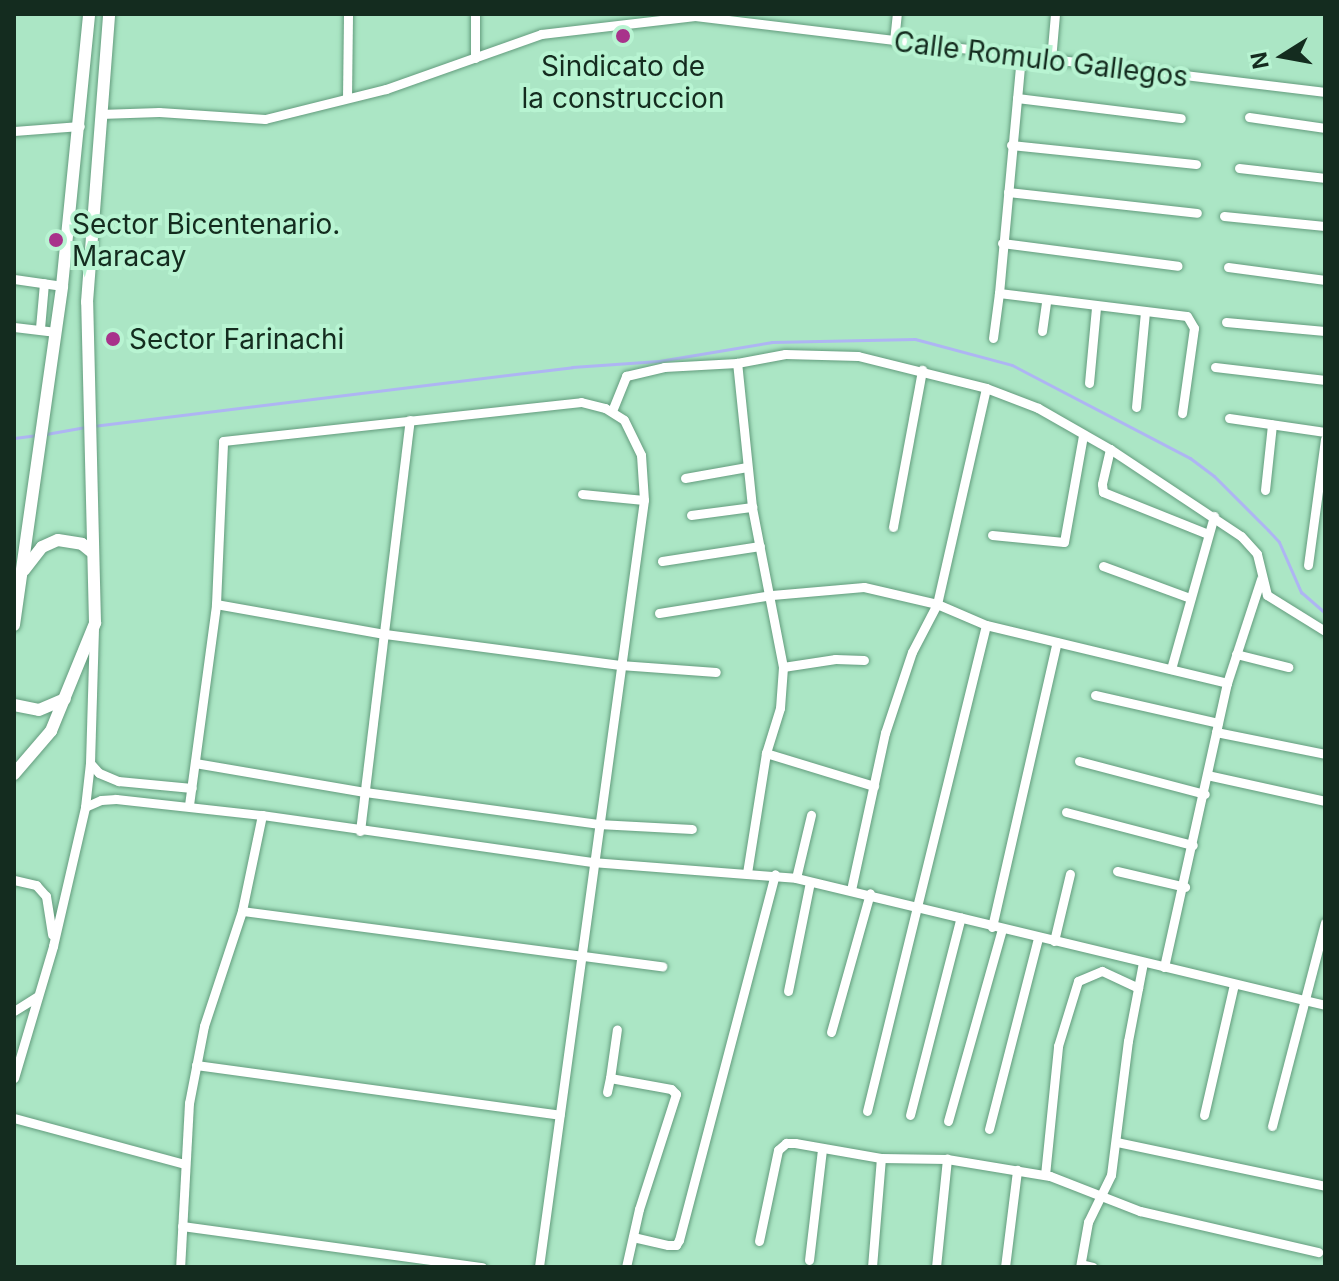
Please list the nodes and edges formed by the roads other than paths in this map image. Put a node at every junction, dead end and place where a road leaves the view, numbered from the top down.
1 (89, 14) edge
2 (109, 14) edge
3 (348, 14) edge
4 (475, 14) edge
5 (897, 14) edge
6 (1055, 14) edge
7 (695, 15) edge
8 (894, 41) junction
9 (1021, 56) junction
10 (475, 58) junction
11 (1051, 60) junction
12 (1325, 92) edge
13 (347, 98) junction
14 (1017, 98) junction
15 (100, 114) junction
16 (1249, 117) dead end
17 (1181, 118) dead end
18 (80, 126) junction
19 (1325, 128) edge
20 (14, 131) edge
21 (1011, 145) junction
22 (1196, 164) dead end
23 (1239, 168) dead end
24 (1325, 178) edge
25 (1008, 192) junction
26 (1197, 213) dead end
27 (1224, 216) dead end
28 (1325, 226) edge
29 (1002, 243) junction
30 (1178, 266) dead end
31 (1228, 267) dead end
32 (14, 279) edge
33 (1325, 280) edge
34 (44, 283) junction
35 (62, 286) junction
36 (999, 293) junction
37 (1046, 301) junction
38 (1096, 307) junction
39 (1145, 312) junction
40 (1226, 322) dead end
41 (14, 327) edge
42 (40, 328) junction
43 (1042, 331) dead end
44 (1325, 331) edge
45 (56, 332) junction
46 (993, 338) dead end
47 (737, 363) junction
48 (1215, 367) dead end
49 (922, 370) junction
50 (1325, 380) edge
51 (1089, 383) dead end
52 (986, 388) junction
53 (1136, 407) dead end
54 (612, 411) junction
55 (1182, 413) dead end
56 (1229, 418) dead end
57 (410, 420) junction
58 (1272, 424) junction
59 (1325, 432) edge
60 (1083, 435) junction
61 (1325, 439) edge
62 (1110, 449) junction
63 (747, 467) junction
64 (685, 478) dead end
65 (1265, 490) dead end
66 (582, 494) dead end
67 (644, 500) junction
68 (752, 507) junction
69 (691, 515) dead end
70 (1214, 516) junction
71 (893, 527) dead end
72 (1208, 534) junction
73 (992, 535) dead end
74 (760, 546) junction
75 (93, 553) junction
76 (662, 561) dead end
77 (1308, 565) dead end
78 (1103, 566) dead end
79 (23, 572) junction
80 (1263, 574) junction
81 (772, 595) junction
82 (1190, 598) junction
83 (216, 604) junction
84 (937, 604) junction
85 (659, 613) dead end
86 (95, 623) junction
87 (14, 625) edge
88 (986, 625) junction
89 (1325, 631) edge
90 (385, 634) junction
91 (1057, 642) junction
92 (1236, 654) junction
93 (864, 660) dead end
94 (620, 665) junction
95 (783, 667) junction
96 (1288, 667) dead end
97 (1171, 669) junction
98 (716, 672) dead end
99 (1227, 683) junction
100 (1095, 695) dead end
101 (65, 699) junction
102 (14, 705) edge
103 (1217, 727) junction
104 (766, 753) junction
105 (1325, 754) edge
106 (1079, 761) dead end
107 (90, 763) junction
108 (195, 763) junction
109 (14, 774) edge
110 (1207, 775) junction
111 (874, 786) junction
112 (178, 787) junction
113 (192, 788) junction
114 (365, 792) junction
115 (1205, 794) junction
116 (1325, 801) edge
117 (178, 804) junction
118 (189, 805) junction
119 (85, 807) junction
120 (1066, 812) dead end
121 (262, 815) junction
122 (811, 815) dead end
123 (598, 824) junction
124 (692, 829) dead end
125 (360, 831) junction
126 (1193, 845) junction
127 (593, 862) junction
128 (1117, 871) dead end
129 (747, 873) junction
130 (775, 874) junction
131 (1070, 874) dead end
132 (796, 878) junction
133 (14, 880) edge
134 (810, 882) junction
135 (1185, 887) junction
136 (851, 890) junction
137 (870, 893) junction
138 (920, 904) junction
139 (242, 911) junction
140 (961, 917) junction
141 (1325, 923) edge
142 (997, 928) junction
143 (1038, 938) junction
144 (1054, 941) junction
145 (53, 946) junction
146 (581, 957) junction
147 (1143, 962) junction
148 (662, 966) dead end
149 (1164, 967) junction
150 (1234, 984) junction
151 (1138, 988) junction
152 (788, 991) dead end
153 (38, 995) junction
154 (1305, 1000) junction
155 (1325, 1005) edge
156 (14, 1011) edge
157 (617, 1029) dead end
158 (831, 1032) dead end
159 (196, 1065) junction
160 (14, 1078) edge
161 (610, 1078) junction
162 (607, 1092) dead end
163 (867, 1111) dead end
164 (560, 1115) junction
165 (910, 1115) dead end
166 (1204, 1115) dead end
167 (14, 1118) edge
168 (948, 1121) dead end
169 (1272, 1126) dead end
170 (989, 1129) dead end
171 (1117, 1142) junction
172 (822, 1150) junction
173 (881, 1158) junction
174 (947, 1159) junction
175 (184, 1164) junction
176 (1017, 1170) junction
177 (1045, 1175) junction
178 (1325, 1186) edge
179 (1103, 1197) junction
180 (182, 1226) junction
181 (633, 1237) junction
182 (759, 1241) dead end
183 (1318, 1252) dead end
184 (809, 1260) dead end
185 (1080, 1266) edge
186 (180, 1267) edge
187 (482, 1267) edge
188 (539, 1267) edge
189 (626, 1267) edge
190 (872, 1267) edge
191 (936, 1267) edge
192 (1005, 1267) edge
193 (1093, 1267) edge

1 - 18 main road
2 - 15 main road
3 - 13 street
4 - 10 street
5 - 8 street
6 - 11 street
7 - 8 street, Calle Romulo Gallegos
7 - 10 street, Calle Romulo Gallegos
8 - 9 street, Calle Romulo Gallegos
9 - 11 street, Calle Romulo Gallegos
9 - 14 street
10 - 13 street, Calle Romulo Gallegos
11 - 12 street, Calle Romulo Gallegos
13 - 15 street, Calle Romulo Gallegos
14 - 17 street
14 - 21 street
15 - 75 main road
16 - 19 street
18 - 20 street
18 - 35 main road
21 - 22 street
21 - 25 street
23 - 24 street
25 - 26 street
25 - 29 street
27 - 28 street
29 - 30 street
29 - 36 street
31 - 33 street
32 - 34 street
34 - 35 street
34 - 42 street
35 - 45 main road
36 - 37 street
36 - 46 street
37 - 38 street
37 - 43 street
38 - 39 street
38 - 51 street
39 - 53 street
39 - 55 street
40 - 44 street
41 - 42 street
42 - 45 street
45 - 79 main road
47 - 49 street
47 - 54 street
47 - 63 street
48 - 50 street
49 - 52 street
49 - 71 street
52 - 60 street
52 - 84 street
54 - 57 street
54 - 67 street
56 - 58 street
57 - 83 street
57 - 90 street
58 - 59 street
58 - 65 street
60 - 62 street
60 - 73 street
61 - 77 street
62 - 70 street
62 - 72 street
63 - 64 street
63 - 68 street
66 - 67 street
67 - 94 street
68 - 69 street
68 - 74 street
70 - 72 street
70 - 80 street
72 - 82 street
74 - 76 street
74 - 81 street
75 - 79 main road
75 - 86 main road
78 - 82 street
79 - 87 main road
80 - 89 street
80 - 92 street
81 - 84 street
81 - 85 street
81 - 95 street
82 - 97 street
83 - 90 street
83 - 108 street
84 - 88 street
84 - 111 street
86 - 101 main road
86 - 107 street
88 - 91 street
88 - 138 street
90 - 94 street
90 - 114 street
91 - 97 street
91 - 142 street
92 - 96 street
92 - 99 street
93 - 95 street
94 - 98 street
94 - 123 street
95 - 104 street
97 - 99 street
99 - 103 street
100 - 103 street
101 - 102 main road
101 - 109 main road
103 - 105 street
103 - 110 street
104 - 111 street
104 - 129 street
106 - 115 street
107 - 112 street
107 - 119 street
108 - 113 street
108 - 114 street
110 - 115 street
110 - 116 street
111 - 136 street
112 - 113 street
112 - 117 street
113 - 118 street
114 - 123 street
114 - 125 street
115 - 126 street
117 - 118 street
117 - 119 street
118 - 121 street
119 - 145 street
120 - 126 street
121 - 125 street
121 - 139 street
122 - 132 street
123 - 124 street
123 - 127 street
125 - 127 street
126 - 135 street
127 - 129 street
127 - 146 street
128 - 135 street
129 - 130 street
130 - 132 street
130 - 181 street
131 - 144 street
132 - 134 street
133 - 145 street
134 - 136 street
134 - 152 street
135 - 149 street
136 - 137 street
137 - 138 street
137 - 158 street
138 - 140 street
138 - 163 street
139 - 146 street
139 - 159 street
140 - 142 street
140 - 165 street
141 - 154 street
142 - 143 street
142 - 168 street
143 - 144 street
143 - 170 street
144 - 147 street
145 - 153 street
146 - 148 street
146 - 164 street
147 - 149 street
147 - 151 street
149 - 150 street
150 - 154 street
150 - 166 street
151 - 171 street
151 - 177 street
153 - 156 street
153 - 160 street
154 - 155 street
154 - 169 street
157 - 161 street
159 - 164 street
159 - 175 street
161 - 162 street
161 - 181 street
164 - 188 street
167 - 175 street
171 - 178 street
171 - 179 street
172 - 173 street
172 - 182 street
172 - 184 street
173 - 174 street
173 - 190 street
174 - 176 street
174 - 191 street
175 - 180 street
176 - 177 street
176 - 192 street
177 - 179 street
179 - 183 street
179 - 185 street
180 - 186 street
180 - 187 street
181 - 189 street
185 - 193 street

